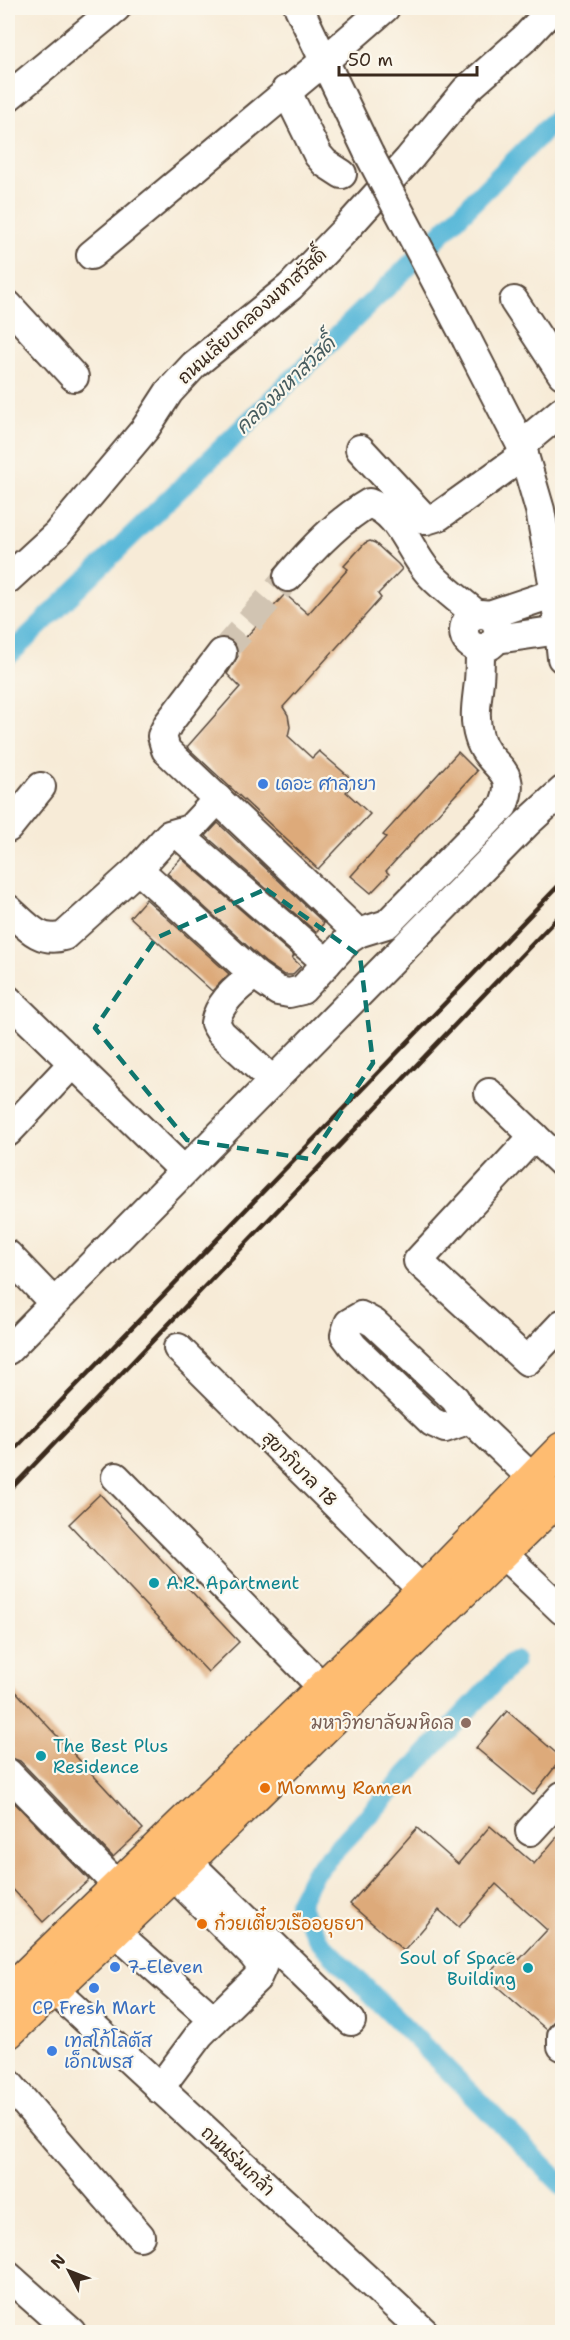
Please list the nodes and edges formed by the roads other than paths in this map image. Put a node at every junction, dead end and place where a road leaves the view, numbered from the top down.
1 (115, 8) edge
2 (299, 8) edge
3 (385, 8) edge
4 (553, 8) edge
5 (324, 62) junction
6 (286, 90) junction
7 (8, 97) edge
8 (342, 174) dead end
9 (91, 255) dead end
10 (514, 301) dead end
11 (8, 305) edge
12 (562, 374) edge
13 (74, 376) dead end
14 (562, 411) edge
15 (360, 449) dead end
16 (523, 450) junction
17 (288, 577) tunnel mouth
18 (8, 579) edge
19 (555, 593) junction
20 (486, 629) junction
21 (559, 630) junction
22 (222, 653) tunnel mouth
23 (562, 658) edge
24 (41, 787) dead end
25 (562, 791) edge
26 (218, 799) junction
27 (8, 828) edge
28 (178, 834) junction
29 (138, 869) junction
30 (8, 909) edge
31 (358, 933) junction
32 (327, 963) junction
33 (255, 975) junction
34 (8, 1000) edge
35 (73, 1063) junction
36 (273, 1081) junction
37 (489, 1094) dead end
38 (8, 1132) edge
39 (534, 1136) junction
40 (562, 1163) edge
41 (185, 1169) junction
42 (8, 1255) edge
43 (54, 1302) junction
44 (562, 1324) edge
45 (178, 1348) dead end
46 (8, 1350) edge
47 (459, 1418) dead end
48 (562, 1449) edge
49 (116, 1477) dead end
50 (527, 1484) junction
51 (562, 1494) edge
52 (502, 1554) junction
53 (423, 1591) junction
54 (562, 1610) edge
55 (323, 1688) junction
56 (8, 1773) edge
57 (562, 1796) edge
58 (530, 1832) dead end
59 (180, 1868) junction
60 (118, 1886) junction
61 (114, 1930) junction
62 (53, 1989) junction
63 (8, 1993) edge
64 (214, 2020) junction
65 (351, 2021) dead end
66 (8, 2032) edge
67 (562, 2036) edge
68 (562, 2046) edge
69 (8, 2083) edge
70 (159, 2089) junction
71 (140, 2236) dead end
72 (8, 2276) edge
73 (71, 2332) edge
74 (424, 2332) edge

1 - 7 street
2 - 5 street
3 - 5 street
4 - 18 street, ถนนเลียบคลองมหาสวัสดิ์
5 - 6 street
5 - 16 street, bridge
6 - 8 street
6 - 9 street
10 - 12 street
11 - 13 street
14 - 16 street
15 - 16 street
16 - 19 street
17 - 20 street
19 - 20 street
19 - 21 street
20 - 21 street
20 - 31 street
21 - 23 street
22 - 26 street
24 - 27 street
25 - 36 street
26 - 28 street
26 - 31 street
28 - 29 street
28 - 32 street
29 - 30 street
29 - 33 street
31 - 32 street
32 - 33 street
33 - 36 street
34 - 35 street
35 - 38 street
35 - 41 street
36 - 41 street
37 - 39 street
39 - 40 street
39 - 44 street
41 - 43 street
42 - 43 street
43 - 46 street
45 - 53 street, สุขาภิบาล 18
47 - 50 street
48 - 50 main road
49 - 55 street
50 - 53 main road
51 - 52 main road
52 - 54 street
52 - 59 main road
53 - 55 main road
55 - 60 main road
56 - 60 street
57 - 58 street
59 - 61 main road
59 - 64 street
59 - 65 street
60 - 63 main road
61 - 62 main road
61 - 64 street
62 - 66 main road
62 - 70 street, ถนนร่มเกล้า
64 - 70 street
67 - 68 street
69 - 71 street
70 - 74 street, ถนนร่มเกล้า
72 - 73 street

